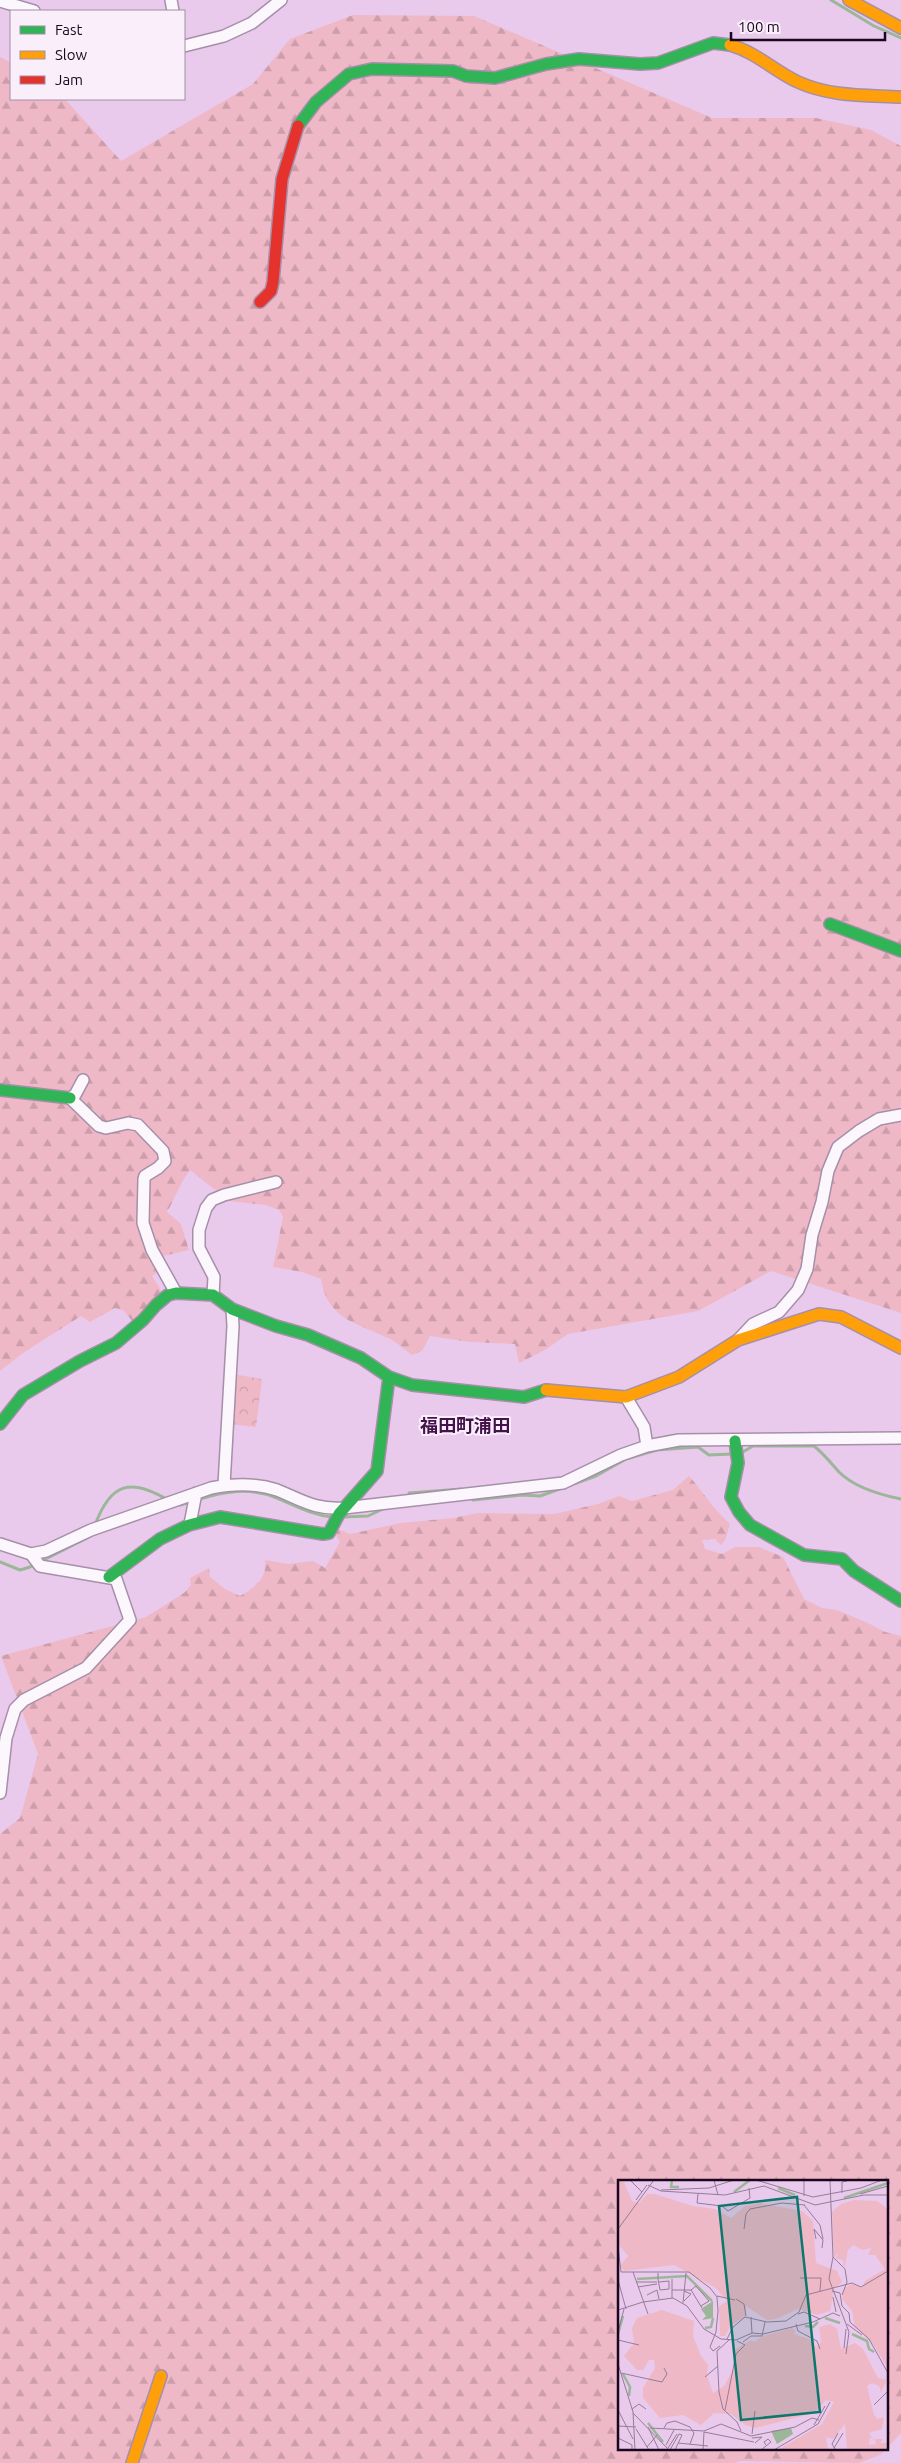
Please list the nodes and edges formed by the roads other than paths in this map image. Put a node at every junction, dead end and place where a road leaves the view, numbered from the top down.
1 (281, 0) edge
2 (849, 0) edge
3 (0, 1) edge
4 (31, 10) edge
5 (901, 28) edge
6 (185, 46) edge
7 (901, 97) edge
8 (260, 302) dead end
9 (830, 924) dead end
10 (901, 951) edge
11 (83, 1080) dead end
12 (0, 1090) edge
13 (70, 1098) junction
14 (901, 1116) edge
15 (276, 1182) dead end
16 (176, 1293) junction
17 (213, 1295) junction
18 (232, 1309) junction
19 (738, 1340) junction
20 (901, 1348) edge
21 (389, 1377) junction
22 (626, 1397) junction
23 (0, 1424) edge
24 (901, 1438) edge
25 (647, 1446) junction
26 (736, 1449) junction
27 (224, 1485) junction
28 (196, 1498) junction
29 (340, 1514) junction
30 (190, 1524) junction
31 (0, 1544) edge
32 (36, 1560) junction
33 (109, 1577) junction
34 (901, 1601) edge
35 (0, 1793) edge
36 (161, 2376) dead end
37 (132, 2463) edge

1 - 6 street
2 - 5 street
3 - 4 street
7 - 8 street
9 - 10 street
11 - 13 street
12 - 13 street
13 - 16 street
14 - 19 street
15 - 17 street
16 - 17 street
16 - 23 street
17 - 18 street
18 - 21 street
18 - 27 street
19 - 20 street
19 - 22 street
21 - 22 street
21 - 29 street
22 - 25 street
24 - 26 street
25 - 26 street
25 - 29 street
26 - 34 street
27 - 28 street
27 - 29 street
28 - 30 street
28 - 32 street
29 - 30 street
30 - 33 street
31 - 32 street
32 - 33 street
33 - 35 street
36 - 37 street

